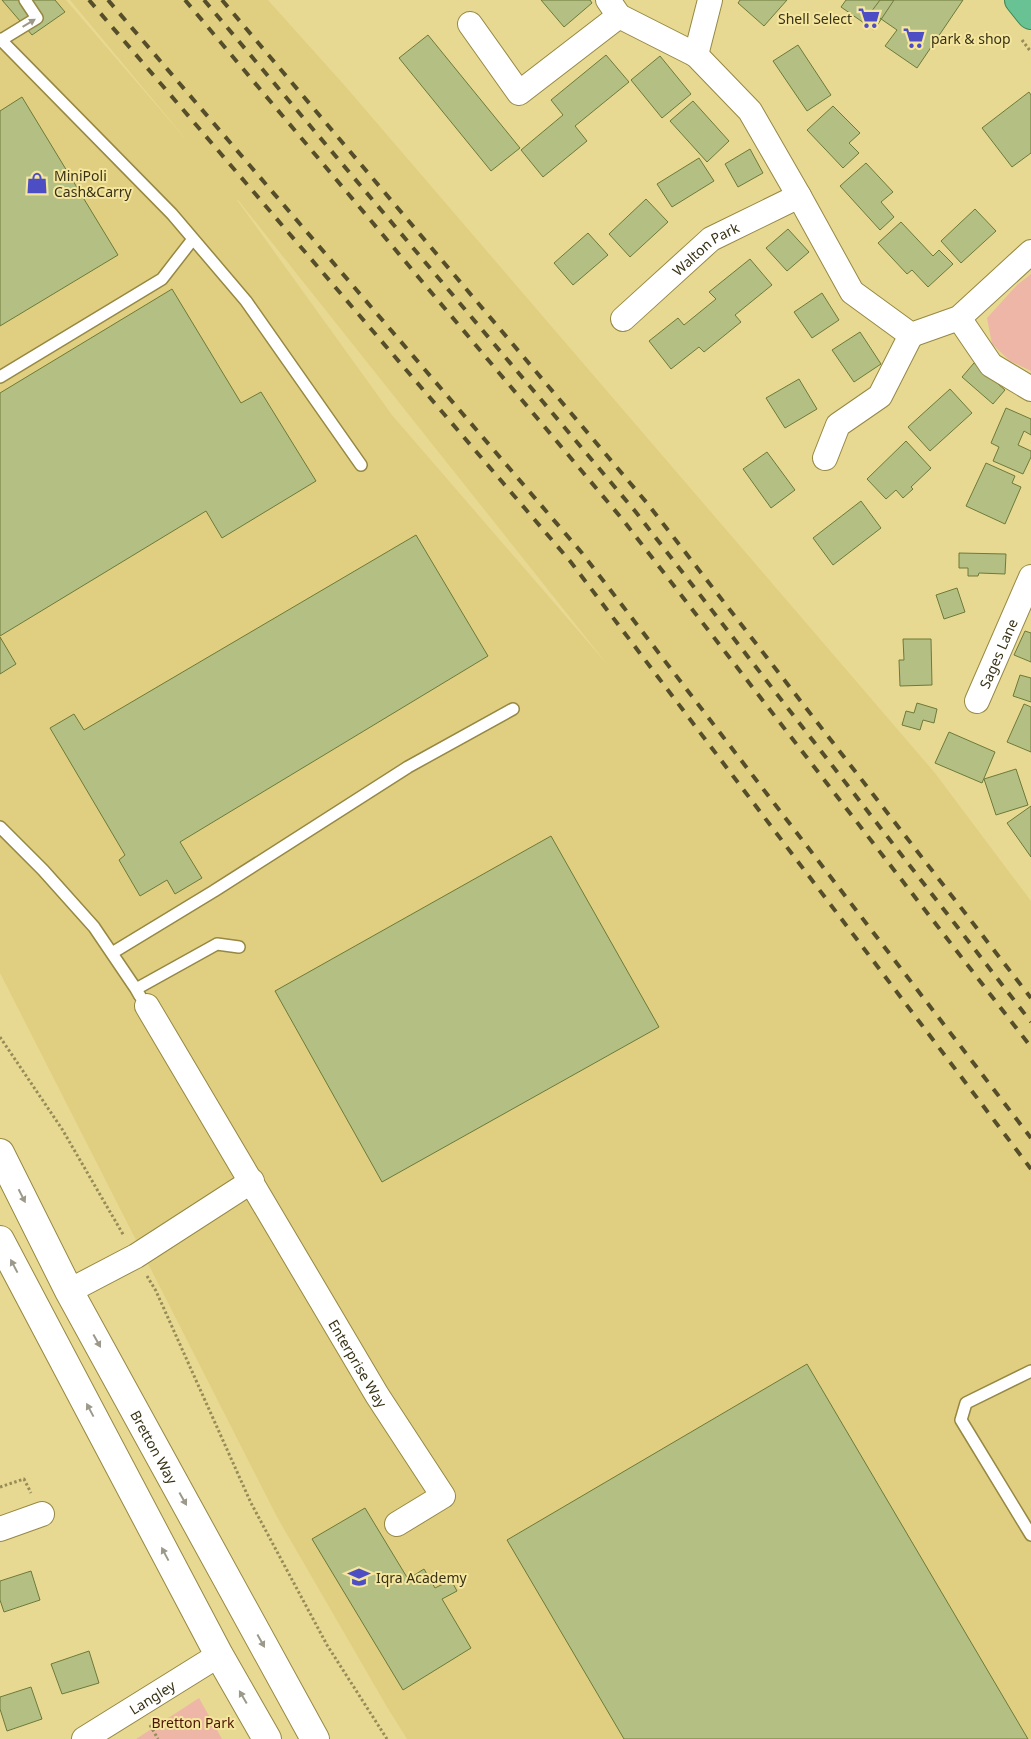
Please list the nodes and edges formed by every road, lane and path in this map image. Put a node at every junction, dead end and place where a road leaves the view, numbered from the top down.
1 (25, 0) edge
2 (710, 0) edge
3 (1019, 0) edge
4 (613, 8) edge
5 (1031, 15) edge
6 (470, 24) dead end
7 (1, 40) edge
8 (696, 55) junction
9 (799, 196) junction
10 (193, 239) junction
11 (1031, 252) edge
12 (960, 318) junction
13 (623, 319) dead end
14 (911, 335) junction
15 (0, 377) edge
16 (1031, 389) edge
17 (825, 458) dead end
18 (361, 465) dead end
19 (1031, 577) edge
20 (977, 701) dead end
21 (513, 709) dead end
22 (0, 827) edge
23 (239, 947) dead end
24 (112, 953) junction
25 (142, 997) junction
26 (0, 1038) edge
27 (0, 1153) edge
28 (252, 1181) junction
29 (107, 1207) dead end
30 (0, 1240) edge
31 (156, 1290) dead end
32 (70, 1291) junction
33 (1031, 1371) edge
34 (42, 1514) dead end
35 (396, 1524) dead end
36 (0, 1529) edge
37 (1031, 1535) edge
38 (219, 1655) junction
39 (84, 1739) edge
40 (267, 1739) edge
41 (315, 1739) edge
42 (387, 1739) edge

7 -> 1 lane
2 - 8 street
3 - 5 highway
4 - 6 street
4 - 8 street
7 - 10 lane
8 - 9 street
9 - 13 street, Walton Park
9 - 14 street
10 - 15 lane
10 - 18 lane
11 - 12 street
12 - 14 street
12 - 16 street
14 - 17 street
19 - 20 street, Sages Lane
21 - 24 lane
22 - 24 lane
23 - 25 lane
24 - 25 lane
25 - 28 street, Enterprise Way
26 - 29 path
27 -> 32 street, Bretton Way
28 - 32 street
28 - 35 street, Enterprise Way
38 -> 30 street
31 - 42 path
32 -> 41 street, Bretton Way
33 - 37 lane
34 - 36 street
38 - 39 street, Langley
40 -> 38 street

